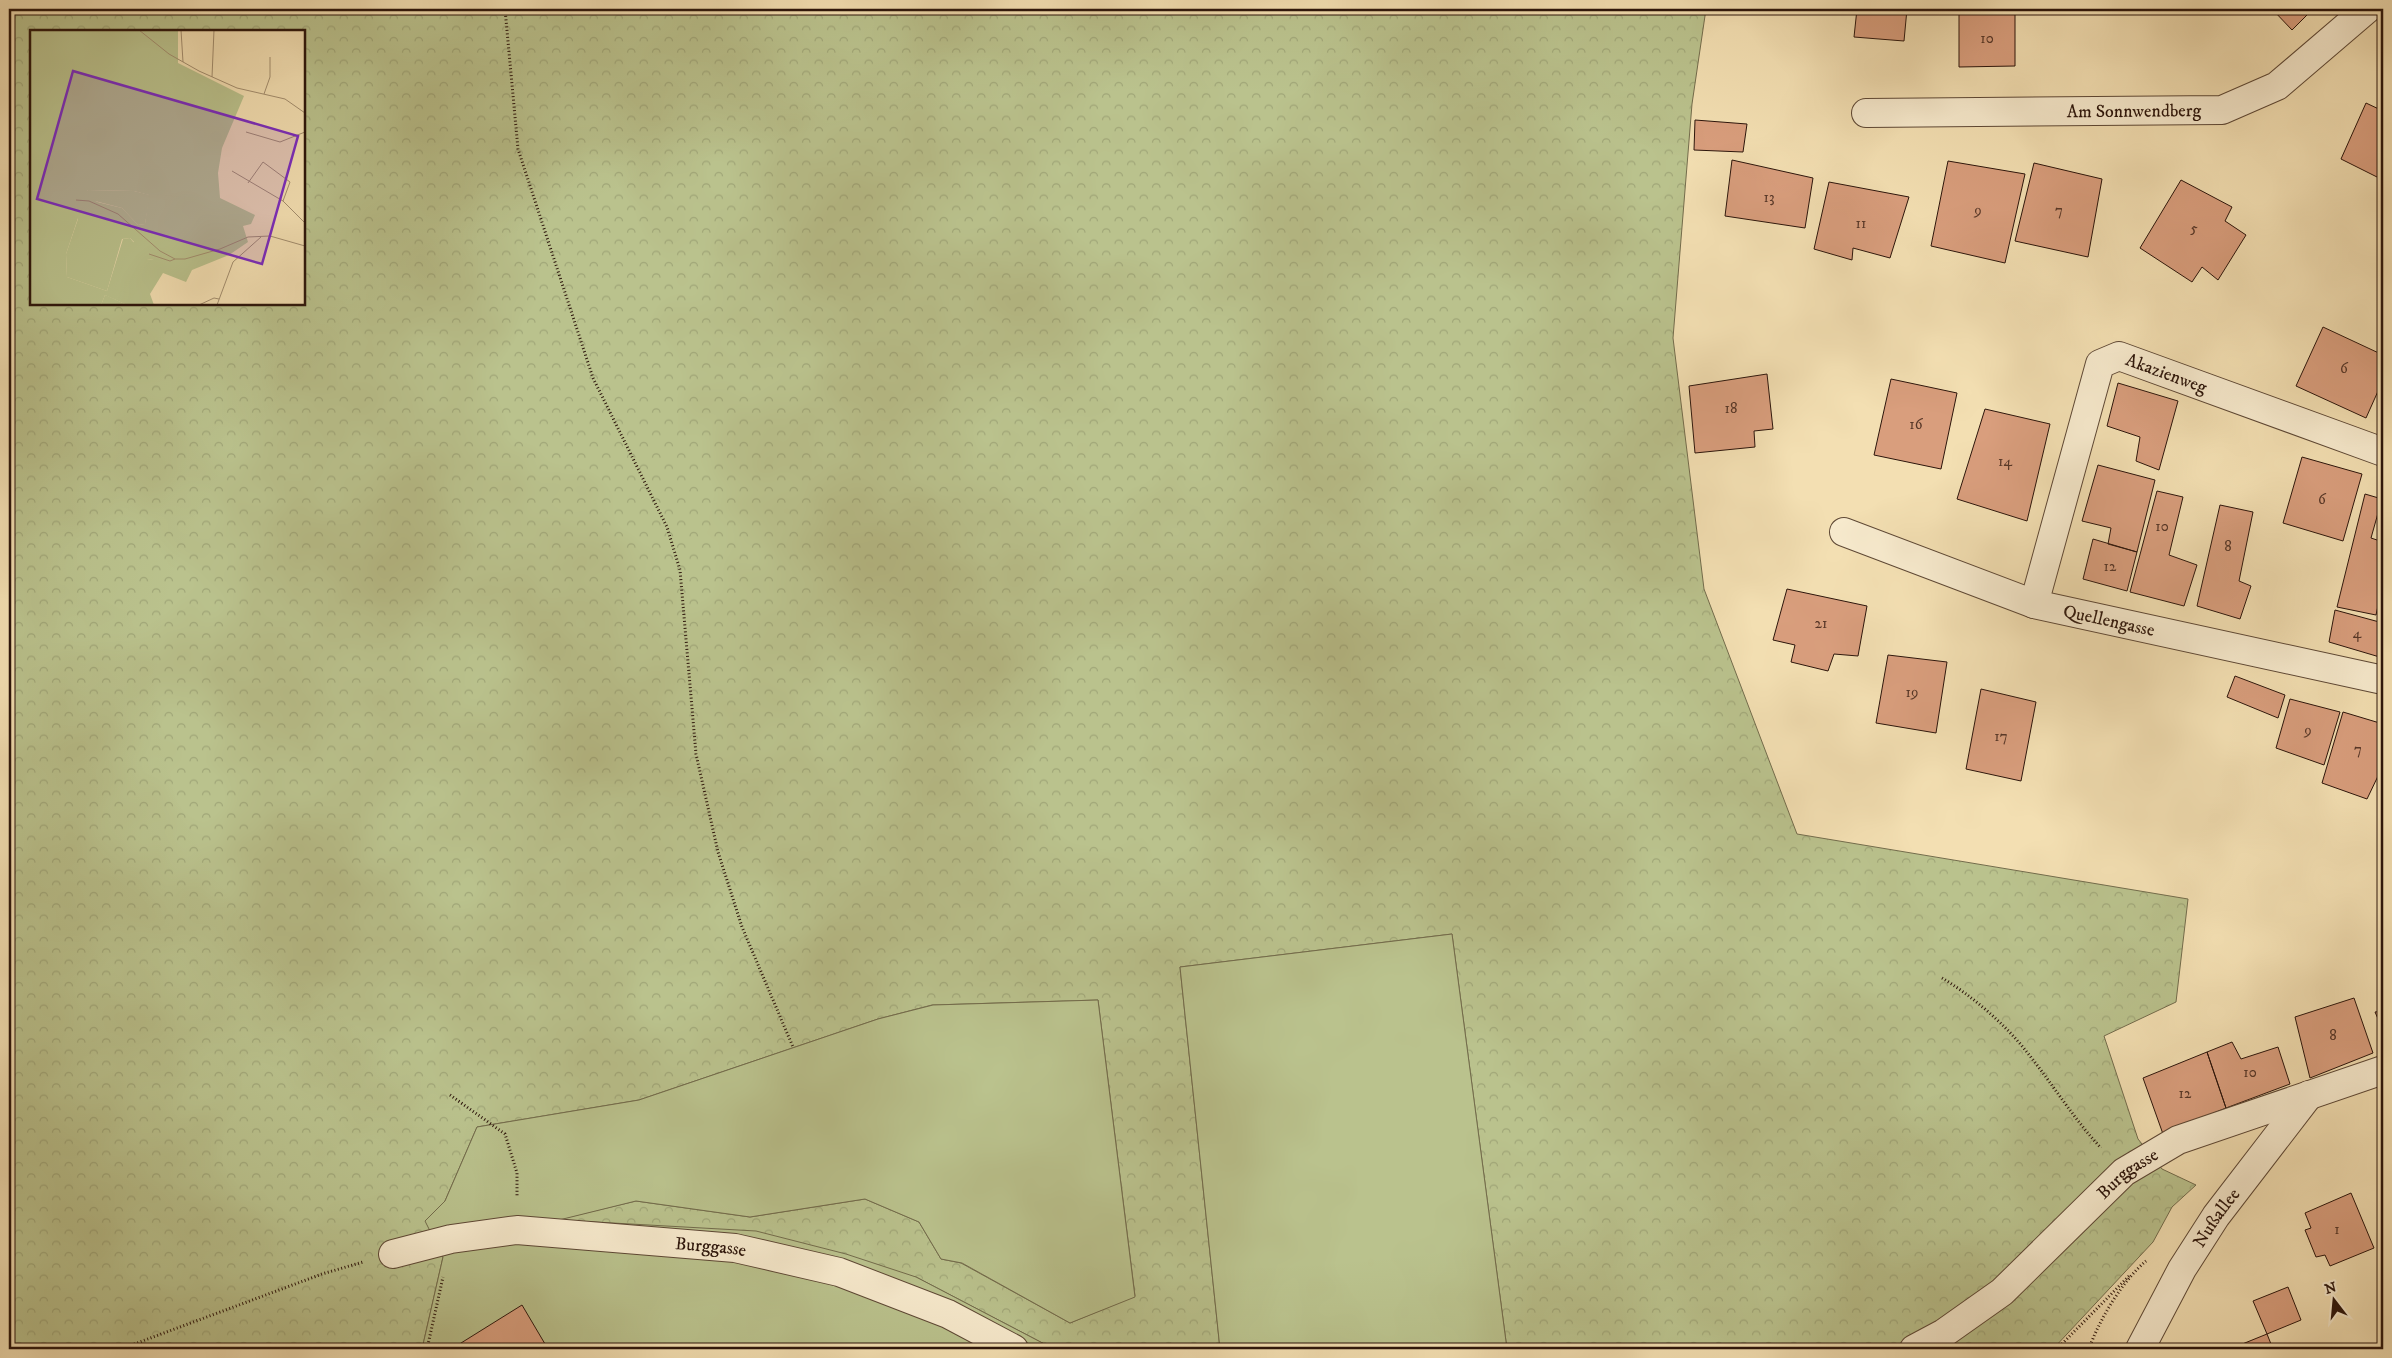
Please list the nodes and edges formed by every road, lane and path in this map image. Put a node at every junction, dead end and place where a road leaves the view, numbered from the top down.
1 (505, 9) edge
2 (2367, 9) edge
3 (1866, 114) dead end
4 (2383, 452) edge
5 (1844, 532) dead end
6 (2034, 604) junction
7 (2383, 680) edge
8 (1942, 978) dead end
9 (793, 1047) dead end
10 (2383, 1070) edge
11 (450, 1095) dead end
12 (2309, 1095) junction
13 (2124, 1172) junction
14 (517, 1230) junction
15 (451, 1239) junction
16 (392, 1254) joint
17 (2134, 1270) dead end
18 (121, 1349) edge
19 (428, 1349) edge
20 (1014, 1349) edge
21 (1914, 1349) edge
22 (2057, 1349) edge
23 (2140, 1349) edge

1 - 9 path
2 - 3 street, Am Sonnwendberg
4 - 6 street, Akazienweg
5 - 6 street, Quellengasse
6 - 7 street, Quellengasse
8 - 13 path
10 - 12 street, Burggasse
11 - 14 path
12 - 13 street, Burggasse
12 - 23 street, Nußallee
13 - 21 street, Burggasse
14 - 15 street, Burggasse
14 - 20 street, Burggasse
15 - 16 street, Burggasse
15 - 19 path
16 - 18 path
17 - 22 path

